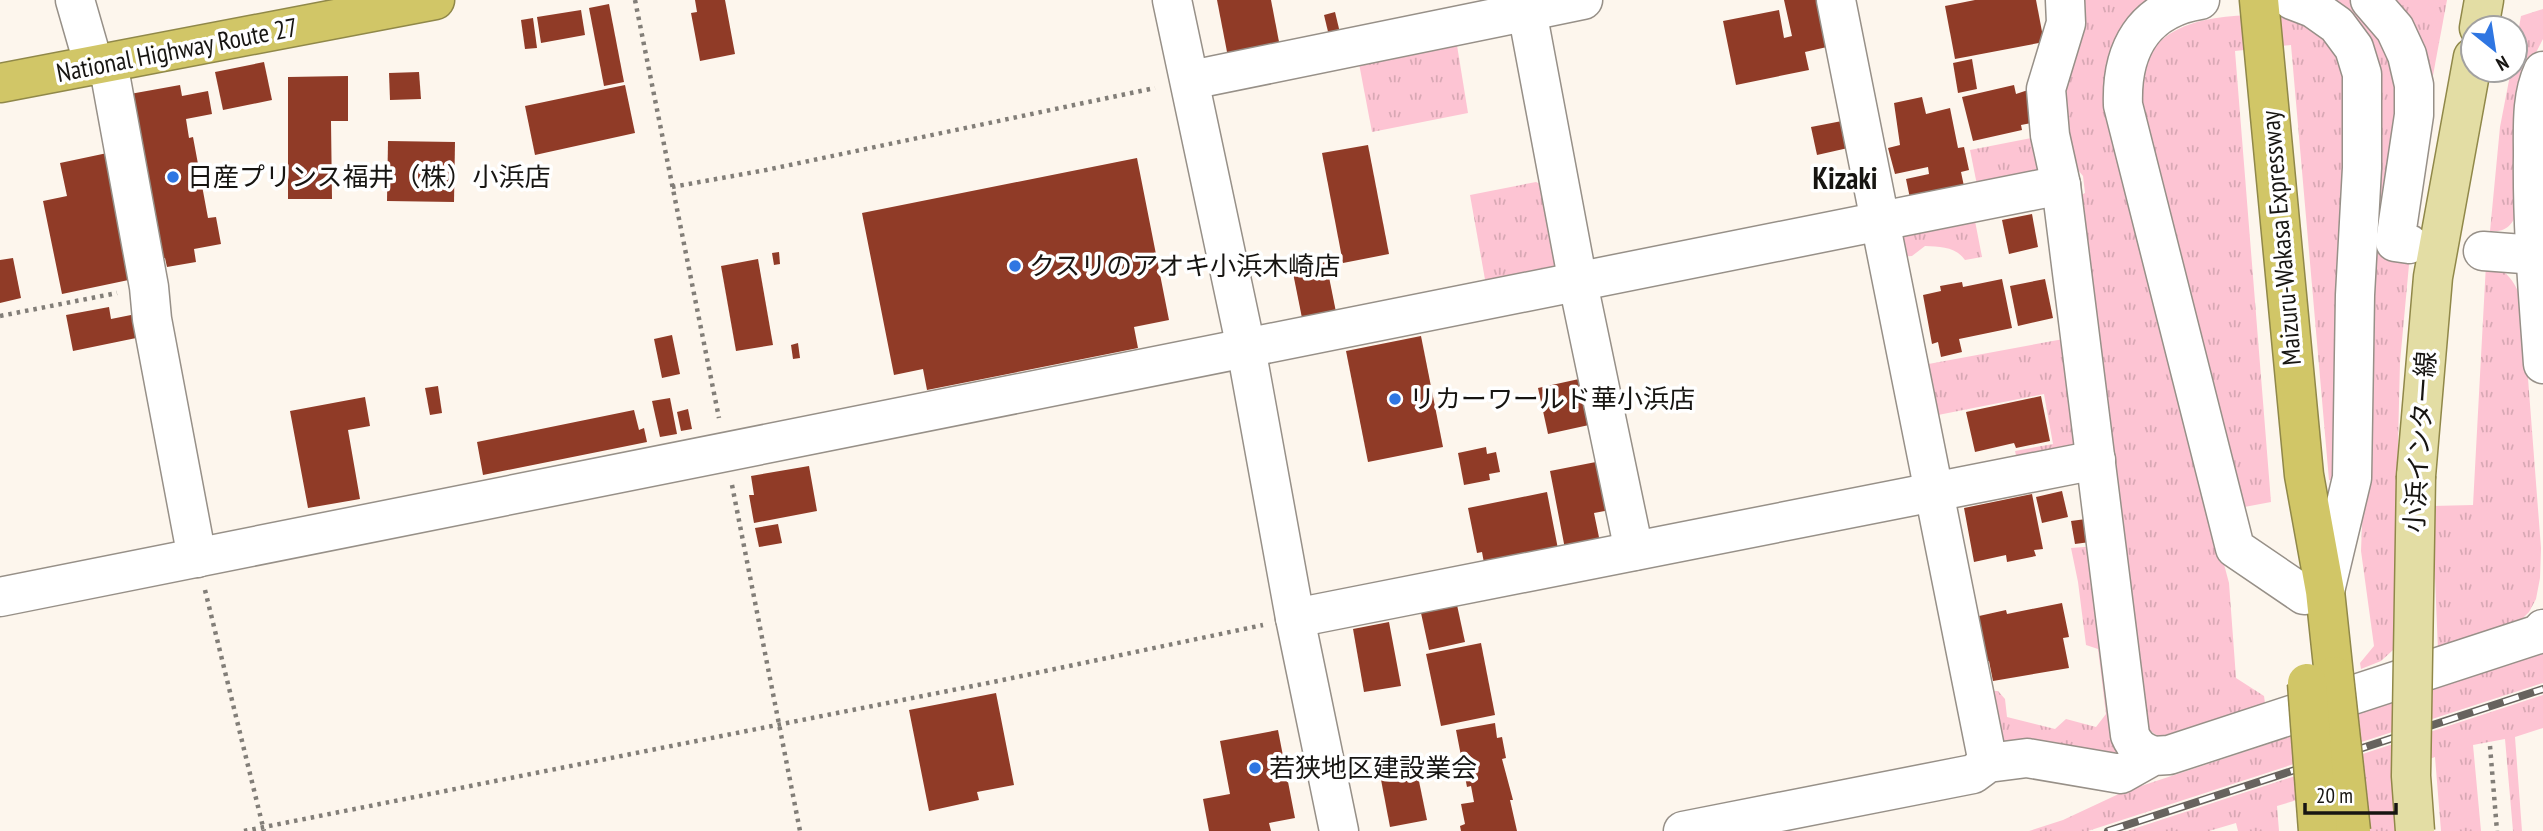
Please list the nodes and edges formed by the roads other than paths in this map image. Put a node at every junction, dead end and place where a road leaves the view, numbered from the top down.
1 (75, 0) edge
2 (435, 0) edge
3 (1172, 0) edge
4 (1583, 0) edge
5 (1836, 0) edge
6 (2065, 0) edge
7 (2200, 0) edge
8 (2259, 0) edge
9 (2291, 0) edge
10 (2370, 0) edge
11 (1527, 11) junction
12 (101, 64) junction
13 (2543, 71) edge
14 (1191, 80) junction
15 (0, 83) edge
16 (2468, 84) edge
17 (2061, 185) junction
18 (1881, 222) junction
19 (2409, 244) dead end
20 (2483, 251) dead end
21 (2536, 255) junction
22 (1578, 282) junction
23 (1246, 348) junction
24 (2543, 352) edge
25 (2543, 364) edge
26 (2096, 460) junction
27 (1935, 491) junction
28 (1634, 551) junction
29 (197, 558) junction
30 (2314, 593) junction
31 (0, 597) edge
32 (1294, 618) junction
33 (2543, 629) edge
34 (2321, 680) junction
35 (2153, 756) junction
36 (1988, 763) junction
37 (1339, 831) edge
38 (1683, 831) edge
39 (2318, 831) edge
40 (2351, 831) edge
41 (2415, 831) edge

1 - 12 street
2 - 12 highway, National Highway Route 27
3 - 14 street
4 - 11 street
5 - 18 street
6 - 17 street
7 - 30 street
8 - 30 highway, Maizuru-Wakasa Expressway
9 - 30 street
10 - 19 street
11 - 14 street
11 - 22 street
12 - 15 highway, National Highway Route 27
12 - 29 street
13 - 21 street
14 - 23 street
16 - 41 main road, 小浜インター線, bridge
17 - 18 street
17 - 26 street
18 - 22 street
18 - 27 street
20 - 21 street
21 - 24 street
22 - 23 street
22 - 28 street
23 - 29 street
23 - 32 street
24 - 25 street
26 - 27 street
26 - 35 street
27 - 28 street
27 - 36 street
28 - 32 street
29 - 31 street
30 - 34 highway, Maizuru-Wakasa Expressway
32 - 37 street
33 - 35 street
34 - 39 highway, Maizuru-Wakasa Expressway, bridge
34 - 40 highway, Maizuru-Wakasa Expressway, bridge
35 - 36 street
36 - 38 street

